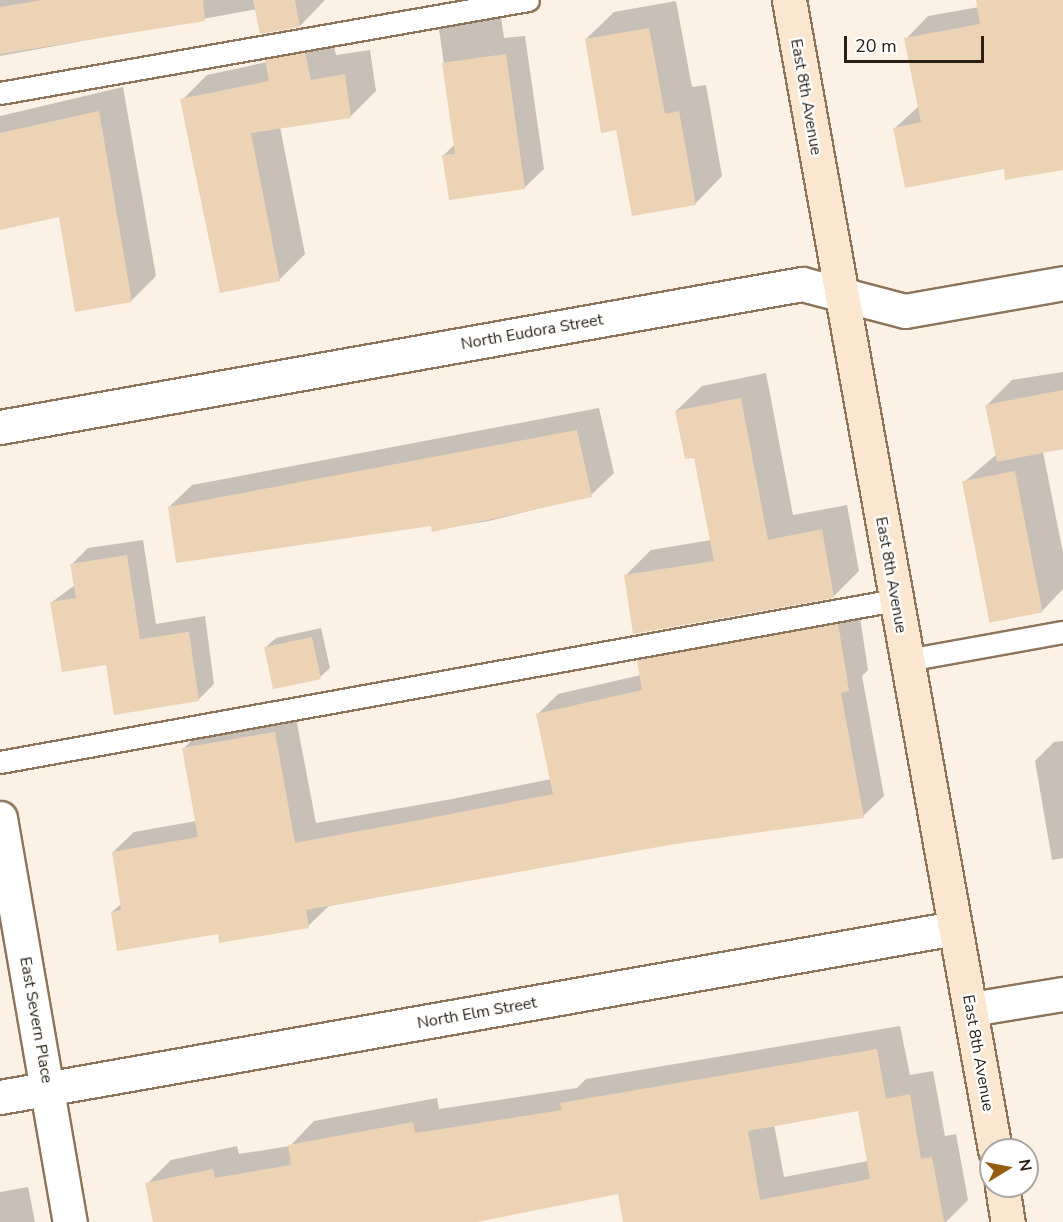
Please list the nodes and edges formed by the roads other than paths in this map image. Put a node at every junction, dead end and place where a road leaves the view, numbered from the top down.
1 (528, 0) edge
2 (789, 0) edge
3 (0, 93) edge
4 (1063, 283) edge
5 (841, 298) junction
6 (0, 427) edge
7 (895, 600) junction
8 (1063, 632) edge
9 (907, 660) junction
10 (0, 762) edge
11 (0, 818) edge
12 (955, 928) junction
13 (1063, 993) edge
14 (971, 1009) junction
15 (48, 1089) junction
16 (0, 1097) edge
17 (993, 1138) edge
18 (1004, 1198) edge
19 (70, 1222) edge
20 (1008, 1222) edge

1 - 3 lane
2 - 5 street, East 8th Avenue
4 - 5 street, North Eudora Street
5 - 6 street, North Eudora Street
5 - 7 street, East 8th Avenue
7 - 9 street, East 8th Avenue
7 - 10 lane
8 - 9 lane
9 - 12 street, East 8th Avenue
11 - 15 street, East Severn Place
12 - 14 street, East 8th Avenue
12 - 15 street, North Elm Street
13 - 14 street
14 - 17 street, East 8th Avenue
15 - 16 street, North Elm Street
15 - 19 street, East Severn Place
18 - 20 street

